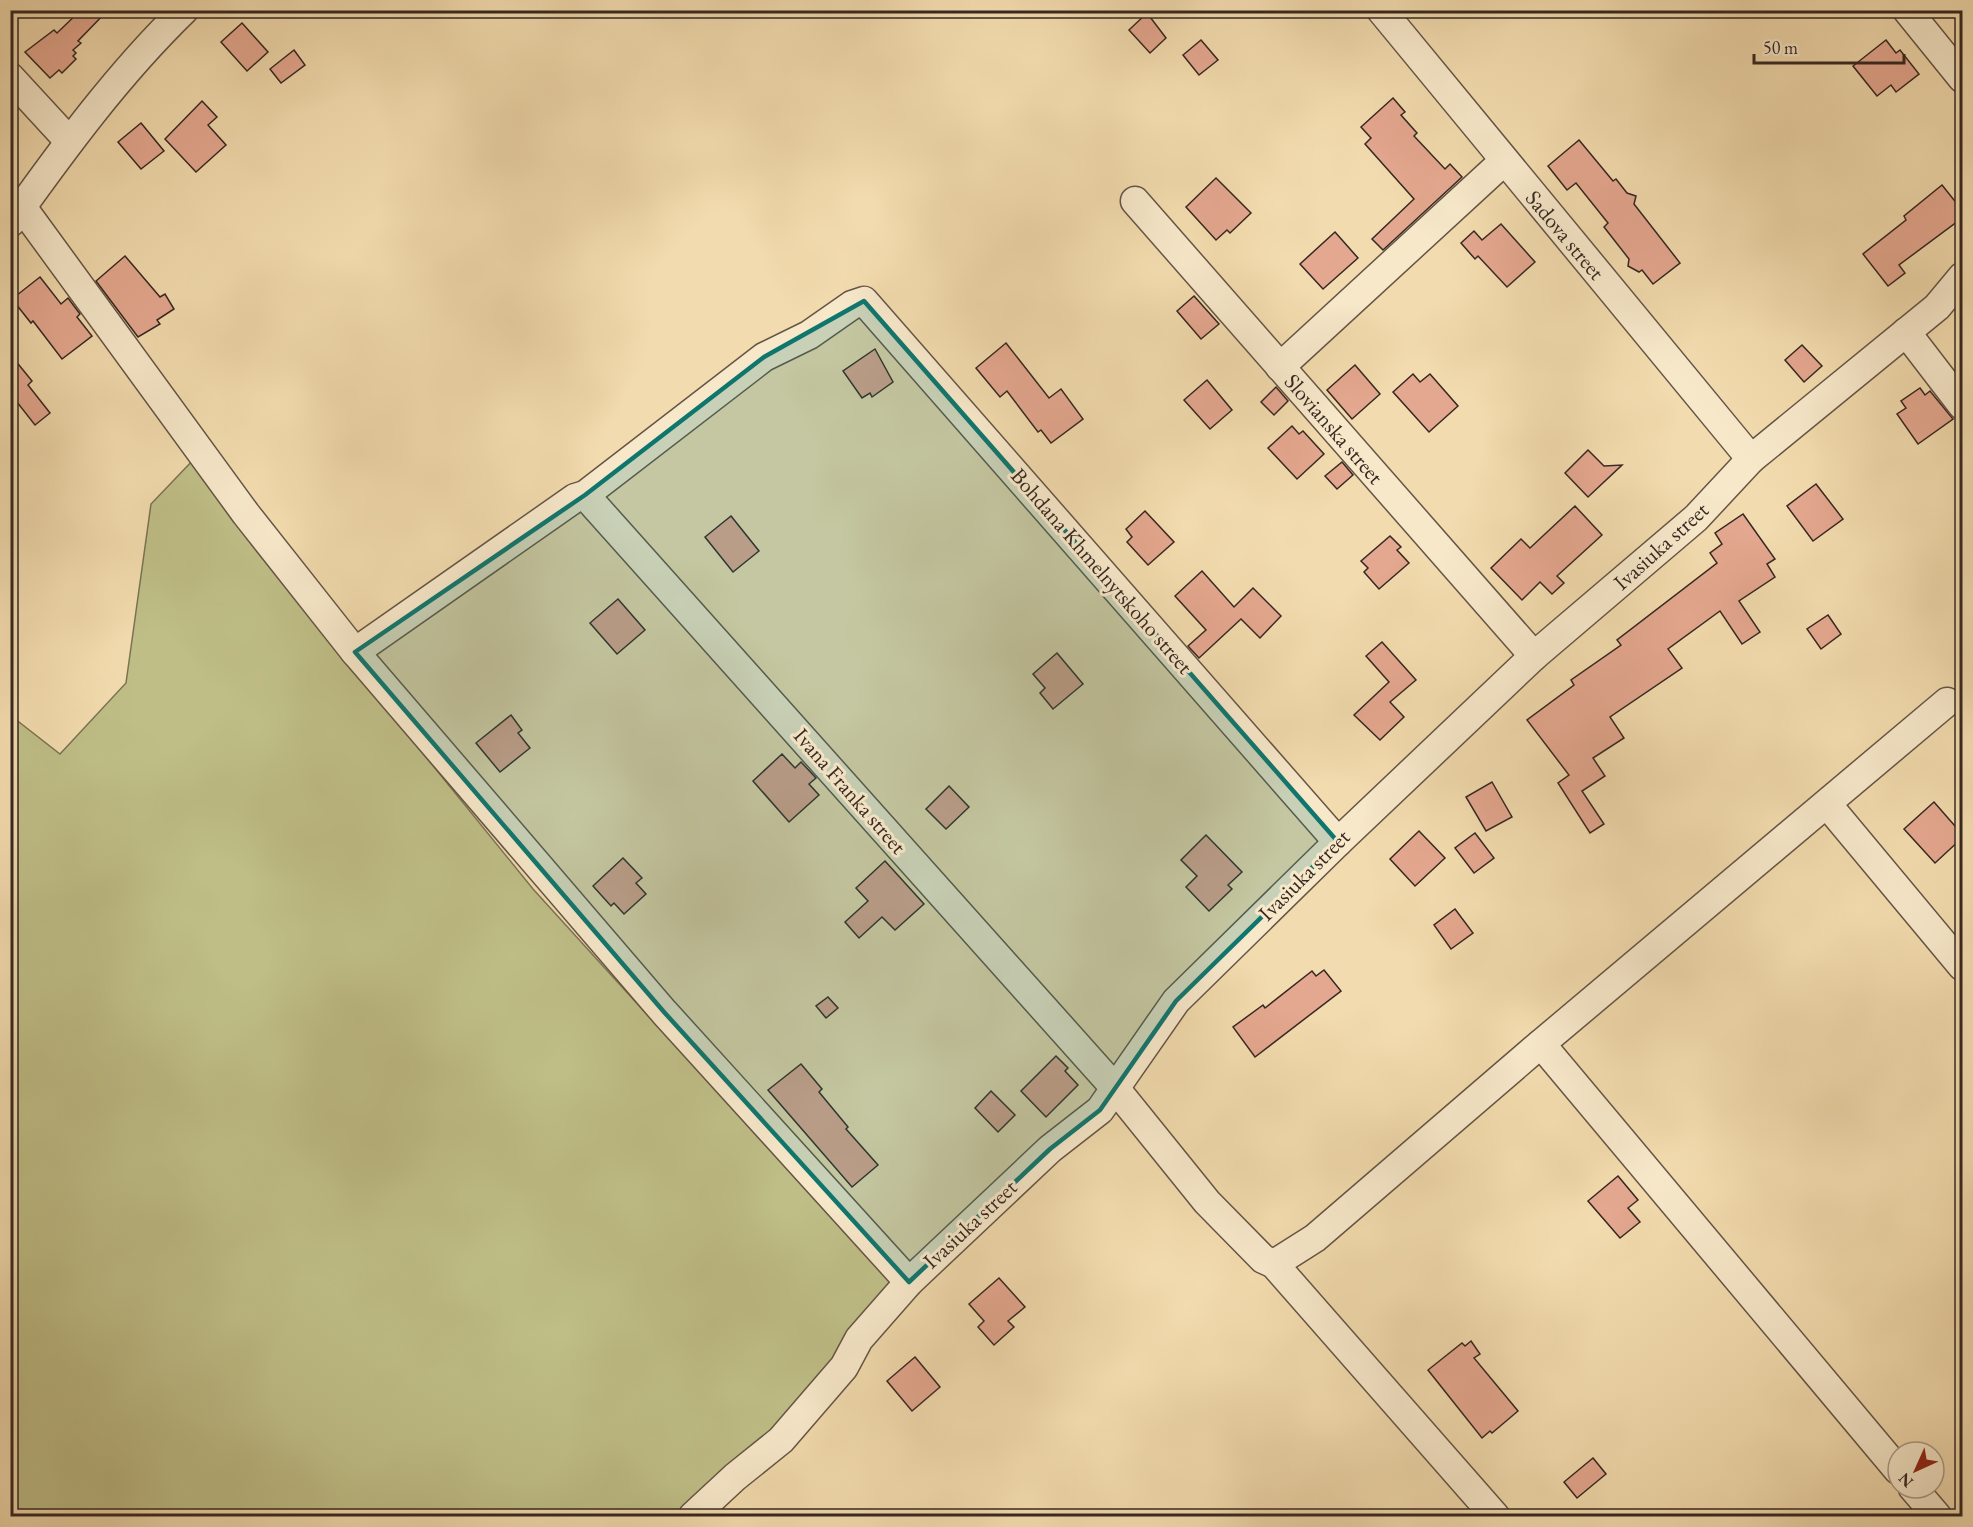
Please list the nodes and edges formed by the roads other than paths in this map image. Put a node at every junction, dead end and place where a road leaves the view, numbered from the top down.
1 (184, 10) edge
2 (1381, 10) edge
3 (1907, 10) edge
4 (10, 77) edge
5 (1962, 78) edge
6 (69, 141) junction
7 (1504, 162) junction
8 (1135, 201) dead end
9 (16, 215) edge
10 (1962, 277) edge
11 (1906, 332) junction
12 (1280, 367) junction
13 (1962, 405) edge
14 (1751, 459) junction
15 (585, 495) junction
16 (355, 652) junction
17 (1534, 656) junction
18 (1947, 702) dead end
19 (1827, 804) junction
20 (1338, 842) junction
21 (1962, 966) edge
22 (1541, 1044) junction
23 (1115, 1088) junction
24 (1274, 1264) junction
25 (909, 1282) junction
26 (1886, 1456) edge
27 (1923, 1500) edge
28 (693, 1516) edge
29 (1495, 1516) edge
30 (1937, 1516) edge

1 - 6 street
2 - 7 street, Sadova street
3 - 5 street
4 - 6 street
6 - 9 street
7 - 12 street
7 - 14 street, Sadova street
8 - 12 street, Slovianska street
9 - 16 street
10 - 11 street, Ivasiuka street
11 - 13 street
11 - 14 street, Ivasiuka street
12 - 17 street, Slovianska street
14 - 17 street, Ivasiuka street
15 - 16 street
15 - 20 street, Bohdana Khmelnytskoho street
15 - 23 street, Ivana Franka street
16 - 25 street
17 - 20 street, Ivasiuka street
18 - 19 street
19 - 21 street
19 - 22 street
20 - 23 street, Ivasiuka street
22 - 24 street
22 - 26 street
23 - 24 street, Ivana Franka street
23 - 25 street, Ivasiuka street
24 - 29 street, Ivana Franka street
25 - 28 street, Ivasiuka street
27 - 30 street

